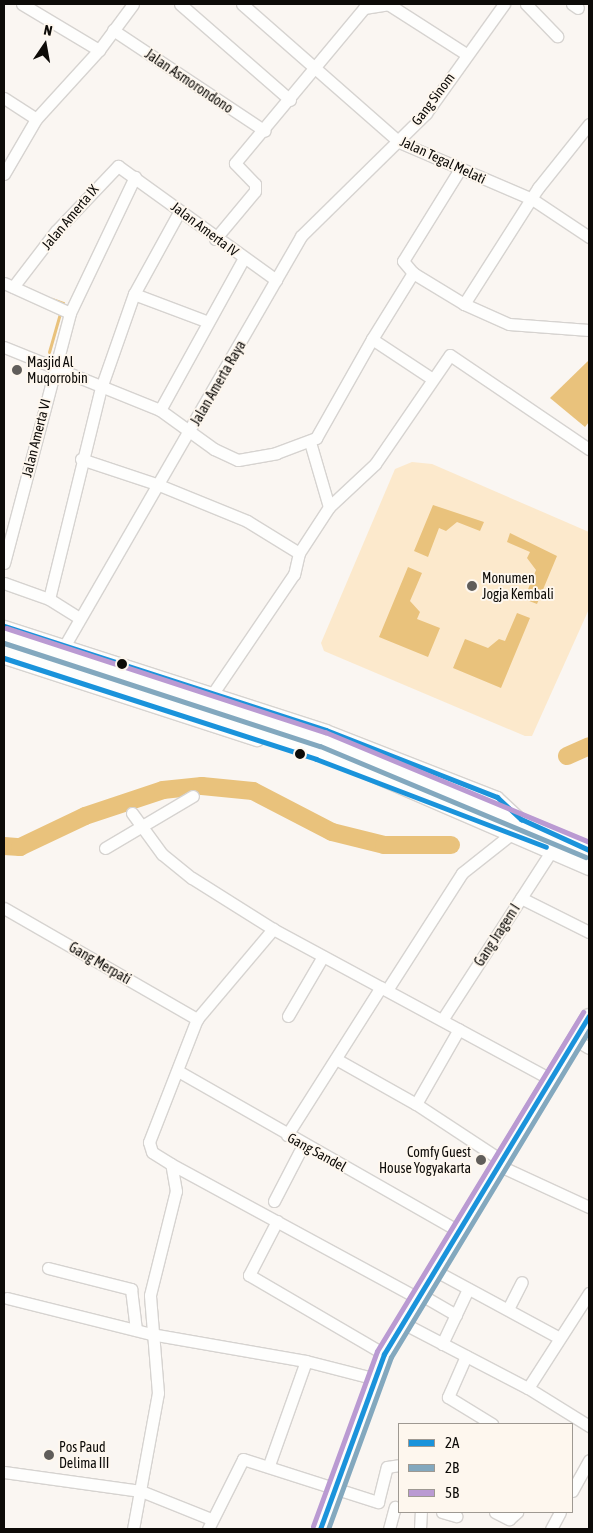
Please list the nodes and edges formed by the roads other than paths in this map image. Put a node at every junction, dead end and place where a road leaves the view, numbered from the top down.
1 (22, 4) edge
2 (180, 4) edge
3 (242, 4) edge
4 (383, 4) edge
5 (504, 4) edge
6 (526, 4) edge
7 (128, 5) edge
8 (363, 6) edge
9 (113, 30) junction
10 (557, 36) dead end
11 (99, 50) junction
12 (466, 54) junction
13 (317, 66) junction
14 (4, 98) edge
15 (290, 100) junction
16 (36, 119) junction
17 (589, 124) edge
18 (265, 131) junction
19 (399, 142) junction
20 (460, 169) junction
21 (4, 174) edge
22 (135, 177) junction
23 (532, 199) junction
24 (179, 212) junction
25 (589, 237) edge
26 (215, 239) junction
27 (244, 258) junction
28 (412, 273) junction
29 (276, 280) junction
30 (8, 285) edge
31 (134, 294) junction
32 (464, 304) junction
33 (70, 313) junction
34 (206, 321) junction
35 (589, 330) edge
36 (372, 339) junction
37 (4, 347) edge
38 (55, 369) junction
39 (431, 378) junction
40 (101, 388) junction
41 (160, 410) junction
42 (189, 433) junction
43 (310, 442) junction
44 (589, 449) edge
45 (82, 459) junction
46 (159, 485) junction
47 (329, 507) junction
48 (299, 553) junction
49 (4, 563) edge
50 (4, 583) edge
51 (49, 599) junction
52 (80, 618) junction
53 (4, 626) edge
54 (4, 635) edge
55 (65, 646) junction
56 (4, 647) edge
57 (4, 658) edge
58 (213, 693) junction
59 (253, 733) junction
60 (193, 796) dead end
61 (132, 813) dead end
62 (141, 826) junction
63 (515, 829) junction
64 (106, 848) dead end
65 (552, 850) junction
66 (589, 850) edge
67 (589, 867) edge
68 (521, 898) junction
69 (4, 908) edge
70 (273, 929) junction
71 (589, 932) edge
72 (323, 956) junction
73 (384, 988) junction
74 (288, 1016) dead end
75 (589, 1016) edge
76 (197, 1019) junction
77 (442, 1020) junction
78 (459, 1029) junction
79 (574, 1039) junction
80 (589, 1048) edge
81 (336, 1059) junction
82 (178, 1071) junction
83 (550, 1079) junction
84 (416, 1104) junction
85 (287, 1136) junction
86 (304, 1145) junction
87 (500, 1163) junction
88 (171, 1164) junction
89 (274, 1201) dead end
90 (589, 1207) edge
91 (277, 1221) junction
92 (457, 1230) junction
93 (48, 1268) dead end
94 (434, 1270) junction
95 (522, 1282) dead end
96 (468, 1288) junction
97 (589, 1292) edge
98 (417, 1295) junction
99 (6, 1298) dead end
100 (508, 1309) junction
101 (456, 1315) junction
102 (401, 1322) junction
103 (136, 1330) junction
104 (151, 1334) junction
105 (558, 1337) junction
106 (442, 1344) junction
107 (384, 1354) junction
108 (466, 1356) junction
109 (306, 1362) junction
110 (372, 1378) junction
111 (528, 1388) junction
112 (569, 1420) edge
113 (490, 1423) edge
114 (589, 1426) edge
115 (589, 1460) edge
116 (269, 1465) junction
117 (398, 1465) edge
118 (4, 1472) edge
119 (332, 1487) junction
120 (573, 1489) edge
121 (141, 1491) junction
122 (378, 1502) junction
123 (397, 1507) edge
124 (417, 1513) edge
125 (446, 1513) edge
126 (497, 1513) edge
127 (516, 1513) edge
128 (559, 1513) edge
129 (456, 1516) dead end
130 (209, 1524) edge
131 (132, 1529) edge
132 (320, 1529) edge
133 (389, 1529) edge
134 (420, 1529) edge
135 (551, 1529) edge

1 - 11 street
2 - 15 street
3 - 13 street, Jalan Tegal Melati
4 - 8 street
4 - 12 street
5 - 12 street, Gang Sinom
6 - 10 street
7 - 9 street
8 - 13 street
9 - 11 street
9 - 18 street, Jalan Asmorondono
11 - 16 street
12 - 19 street, Gang Sinom
13 - 15 street
13 - 19 street, Jalan Tegal Melati
14 - 16 street
15 - 18 street
16 - 21 street
17 - 23 street
18 - 26 street
19 - 20 street, Jalan Tegal Melati
19 - 29 street, Jalan Amerta Raya
20 - 23 street, Jalan Tegal Melati
20 - 28 street
22 - 24 street, Jalan Amerta IV
22 - 30 street, Jalan Amerta IX
22 - 33 street, Jalan Amerta VI
23 - 25 street, Jalan Tegal Melati
23 - 32 street
24 - 26 street, Jalan Amerta IV
24 - 31 street
26 - 27 street, Jalan Amerta IV
27 - 29 street, Jalan Amerta IV
27 - 34 street
28 - 32 street
28 - 36 street
29 - 42 street, Jalan Amerta Raya
30 - 33 street
31 - 34 street
31 - 40 street
32 - 35 street
33 - 38 street, Jalan Amerta VI
34 - 41 street
36 - 39 street
36 - 43 street
37 - 38 street
38 - 40 street
38 - 49 street, Jalan Amerta VI
39 - 44 street
39 - 47 street
40 - 41 street
40 - 45 street
41 - 42 street
42 - 43 street
42 - 46 street, Jalan Amerta Raya
43 - 47 street
45 - 46 street
45 - 51 street
46 - 48 street
46 - 52 street, Jalan Amerta Raya
47 - 48 street
48 - 58 street
50 - 51 street
51 - 52 street
52 - 55 street, Jalan Amerta Raya
53 - 55 street
54 - 63 highway
55 - 58 street
56 - 59 highway
57 - 59 street
58 - 63 street
59 - 63 highway
60 - 62 street
61 - 62 street
62 - 64 street
62 - 70 street
63 - 65 highway
63 - 66 highway
63 - 73 street
65 - 67 highway
65 - 68 street, Gang Jragem I
68 - 71 street
68 - 77 street, Gang Jragem I
69 - 76 street, Gang Merpati
70 - 72 street
70 - 76 street
72 - 73 street
72 - 74 street
73 - 77 street
73 - 81 street
75 - 79 main road
76 - 82 street
77 - 78 street
78 - 83 street
78 - 84 street
79 - 80 street
79 - 83 main road
81 - 84 street
81 - 85 street
82 - 85 street, Gang Sandel
82 - 88 street
83 - 87 main road
84 - 87 street
85 - 86 street, Gang Sandel
86 - 89 street
86 - 92 street, Gang Sandel
87 - 90 street
87 - 92 main road
88 - 91 street
88 - 104 street
91 - 98 street
91 - 107 street
92 - 94 main road
93 - 103 street
94 - 96 street
94 - 98 main road
95 - 100 street
96 - 100 street
96 - 101 street
97 - 105 street
98 - 101 street
98 - 102 main road
99 - 103 street
100 - 105 street
101 - 106 street
102 - 106 street
102 - 107 main road
103 - 104 street
104 - 109 street
104 - 121 street
105 - 111 street
106 - 108 street
107 - 110 main road
108 - 111 street
108 - 113 street
109 - 110 street
109 - 116 street
110 - 119 main road
111 - 112 street
112 - 114 street
115 - 120 street
116 - 119 street
116 - 130 street
117 - 122 street
118 - 121 street
119 - 122 street
119 - 132 main road
121 - 130 street
121 - 131 street
122 - 123 street
123 - 133 street
124 - 134 street
125 - 129 street
126 - 127 street
128 - 135 street

